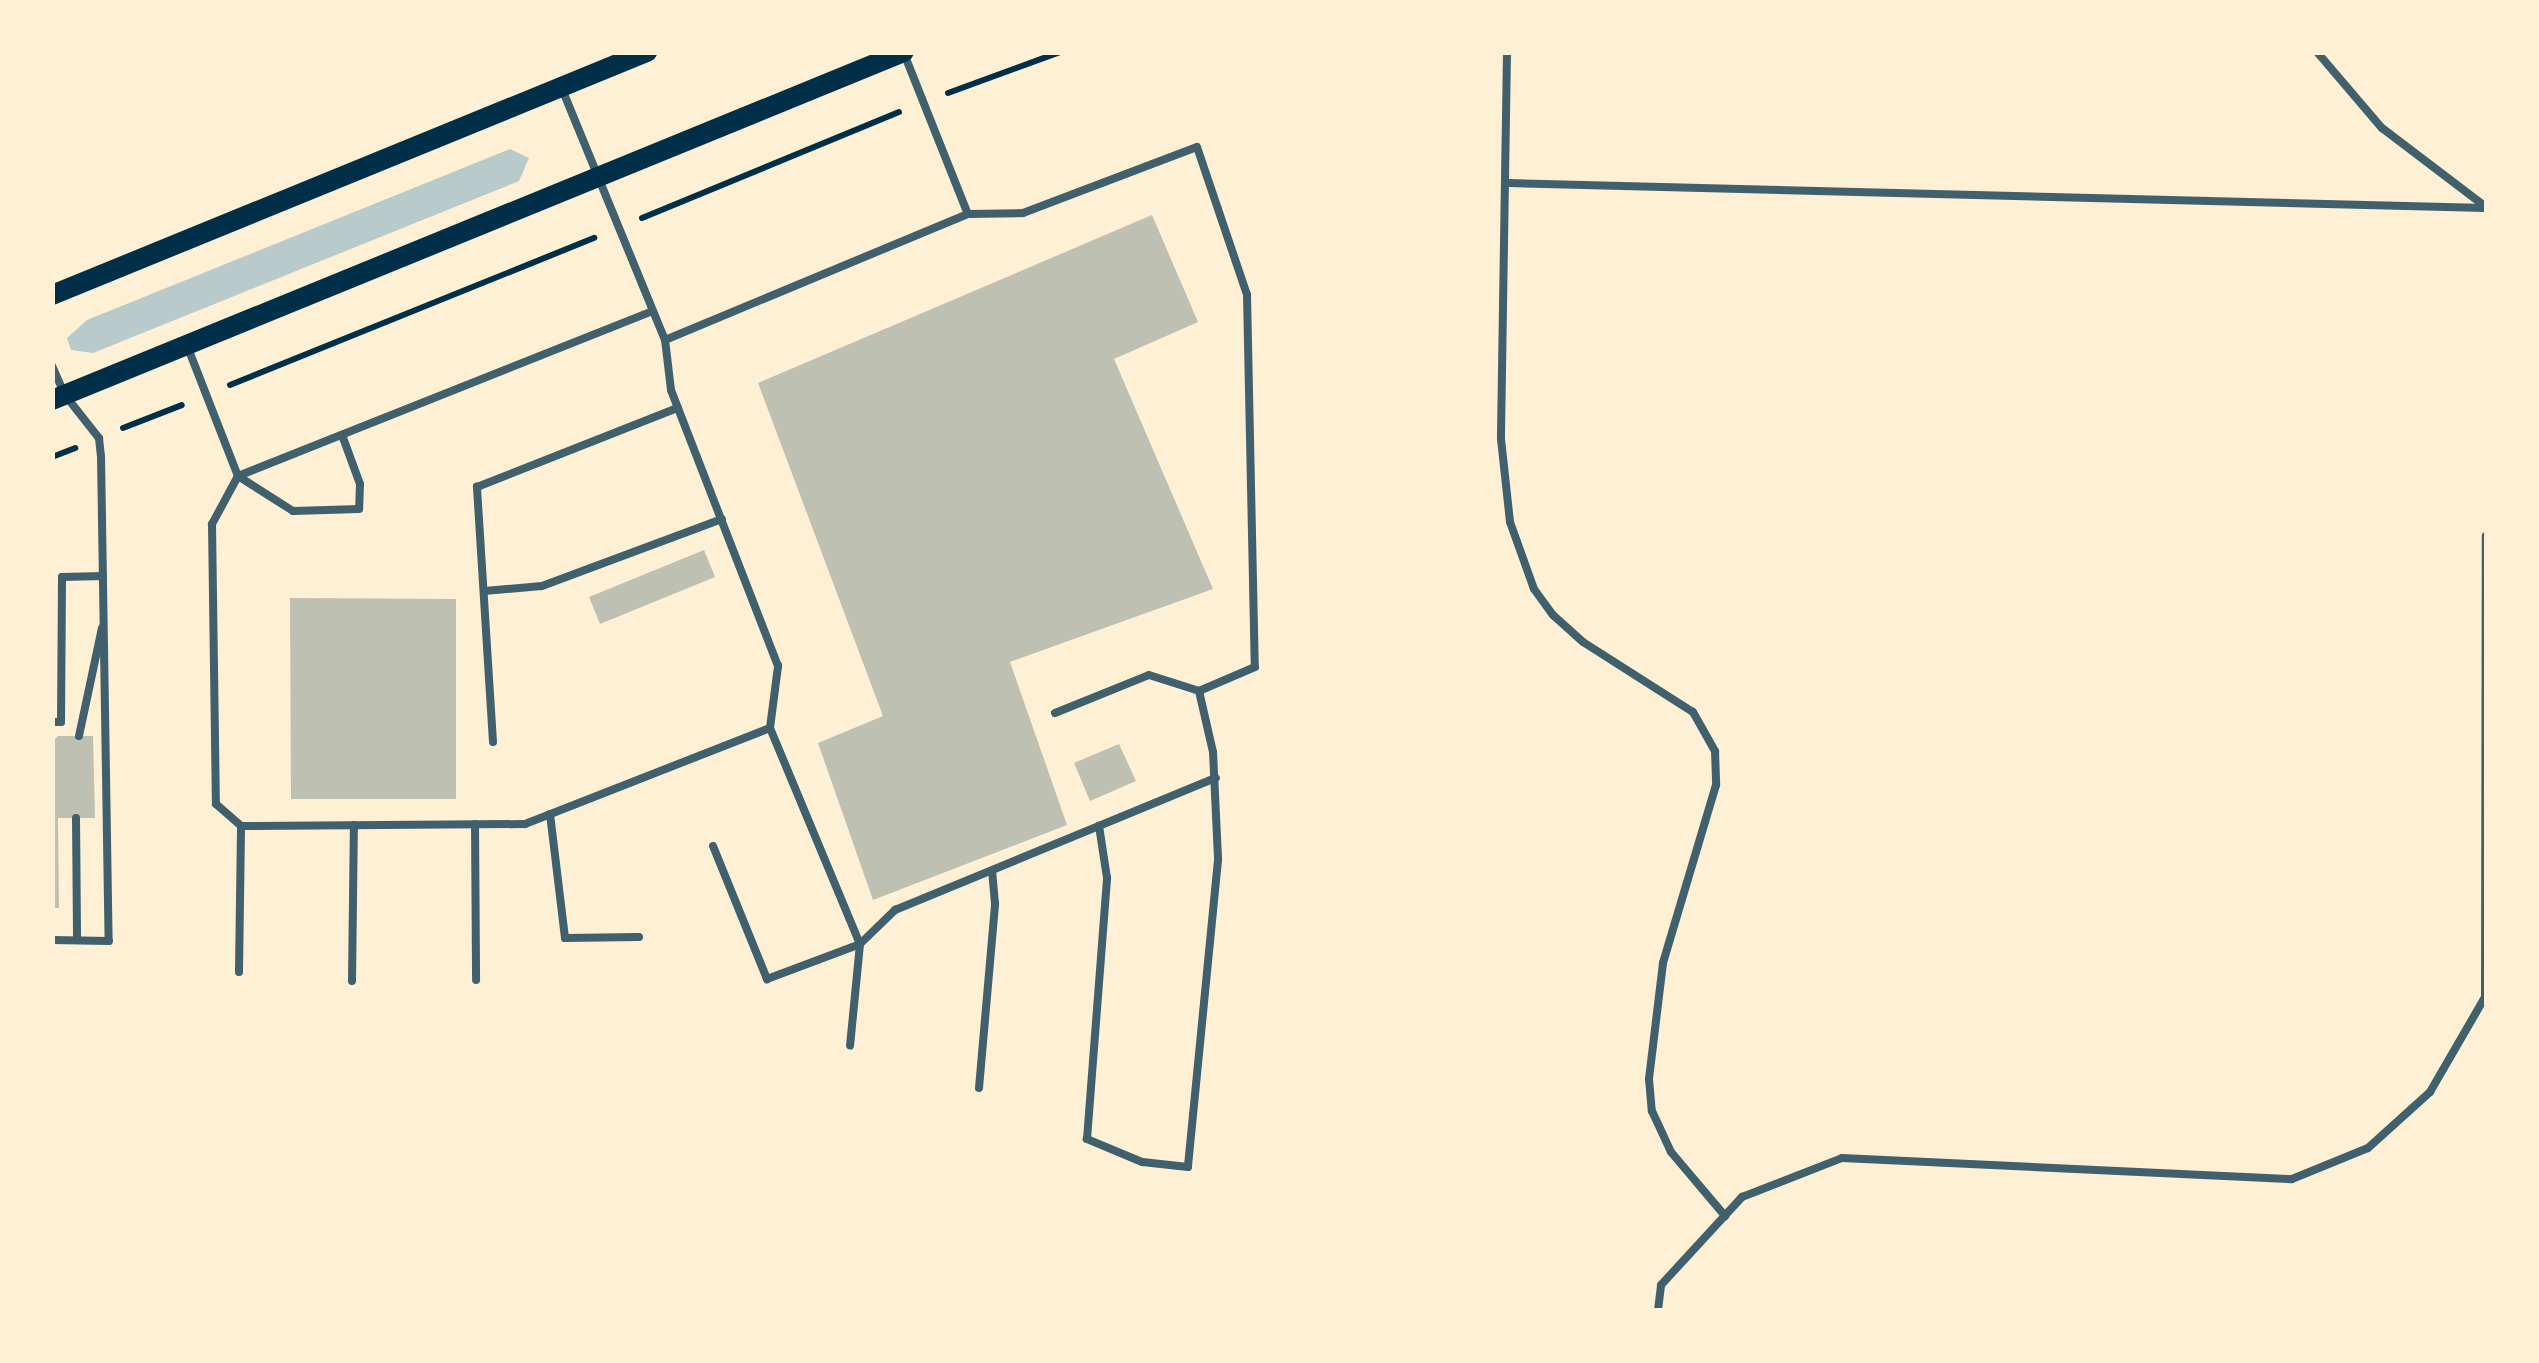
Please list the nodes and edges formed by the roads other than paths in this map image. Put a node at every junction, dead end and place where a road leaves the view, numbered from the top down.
1 (646, 52) edge
2 (1507, 52) edge
3 (2317, 52) edge
4 (904, 53) edge
5 (562, 86) junction
6 (598, 176) junction
7 (1508, 183) junction
8 (2486, 207) edge
9 (968, 214) junction
10 (52, 294) edge
11 (652, 310) junction
12 (664, 340) junction
13 (186, 344) junction
14 (52, 366) edge
15 (59, 398) edge
16 (678, 408) junction
17 (342, 435) junction
18 (238, 476) junction
19 (722, 519) junction
20 (2486, 536) edge
21 (103, 576) junction
22 (484, 591) junction
23 (104, 618) junction
24 (1199, 691) junction
25 (1055, 713) dead end
26 (52, 722) edge
27 (770, 728) junction
28 (79, 736) dead end
29 (493, 742) dead end
30 (1216, 778) junction
31 (550, 814) junction
32 (76, 818) dead end
33 (475, 824) junction
34 (354, 825) junction
35 (241, 826) junction
36 (1099, 826) junction
37 (713, 846) dead end
38 (992, 871) junction
39 (639, 938) dead end
40 (52, 940) edge
41 (77, 940) junction
42 (860, 944) junction
43 (239, 972) dead end
44 (476, 980) dead end
45 (352, 981) dead end
46 (850, 1046) dead end
47 (979, 1088) dead end
48 (1725, 1216) junction
49 (1658, 1310) edge

1 - 5 main road
2 - 7 lane
3 - 8 lane
4 - 6 main road
4 - 9 lane
5 - 6 lane
5 - 10 main road
6 - 11 lane
6 - 13 main road
7 - 8 lane
7 - 48 lane
9 - 12 lane
9 - 24 lane
11 - 12 lane
11 - 17 lane
12 - 16 lane
13 - 15 main road
13 - 18 lane
14 - 15 lane
15 - 21 lane
16 - 19 lane
16 - 22 lane
17 - 18 lane
17 - 18 lane
18 - 35 lane
19 - 22 lane
19 - 27 lane
20 - 48 lane
21 - 23 lane
21 - 26 lane
22 - 29 lane
23 - 28 lane
23 - 41 lane
24 - 25 lane
24 - 30 lane
27 - 31 lane
27 - 42 lane
30 - 36 lane
30 - 36 lane
31 - 33 lane
31 - 39 lane
32 - 41 lane
33 - 34 lane
33 - 44 lane
34 - 35 lane
34 - 45 lane
35 - 43 lane
36 - 38 lane
37 - 42 lane
38 - 42 lane
38 - 47 lane
40 - 41 lane
42 - 46 lane
48 - 49 lane

